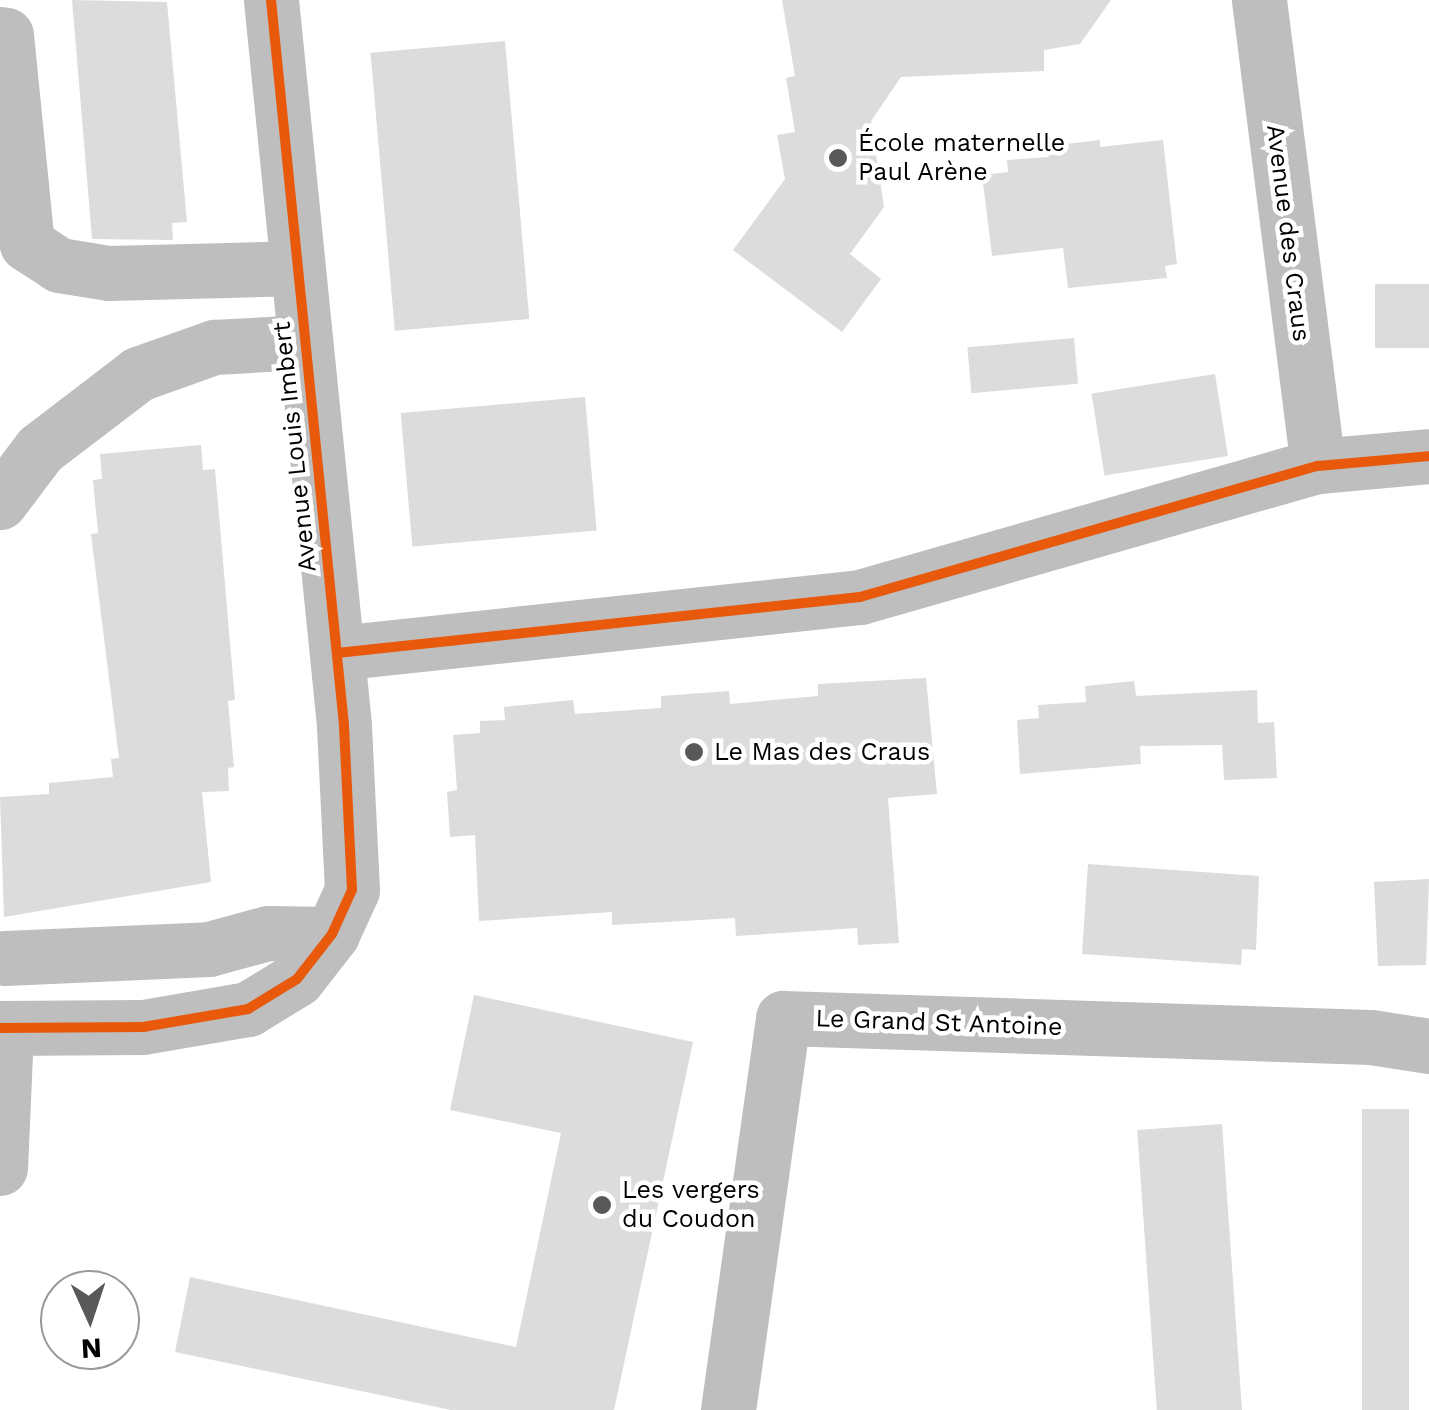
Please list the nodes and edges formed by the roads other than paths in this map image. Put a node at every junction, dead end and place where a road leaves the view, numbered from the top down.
1 (270, 0) edge
2 (1258, 0) edge
3 (0, 34) edge
4 (297, 268) junction
5 (304, 342) junction
6 (1429, 456) edge
7 (1318, 466) junction
8 (0, 502) edge
9 (337, 653) junction
10 (342, 912) junction
11 (4, 958) dead end
12 (3, 1028) edge
13 (1429, 1046) edge
14 (0, 1168) edge
15 (728, 1410) edge

1 - 4 street, Avenue Louis Imbert
2 - 7 street, Avenue des Craus
3 - 4 street
4 - 5 street, Avenue Louis Imbert
5 - 8 street
5 - 9 street, Avenue Louis Imbert
6 - 7 street
7 - 9 street
9 - 10 street, Avenue Louis Imbert
10 - 11 street
10 - 12 street
12 - 14 street
13 - 15 street, Le Grand St Antoine

